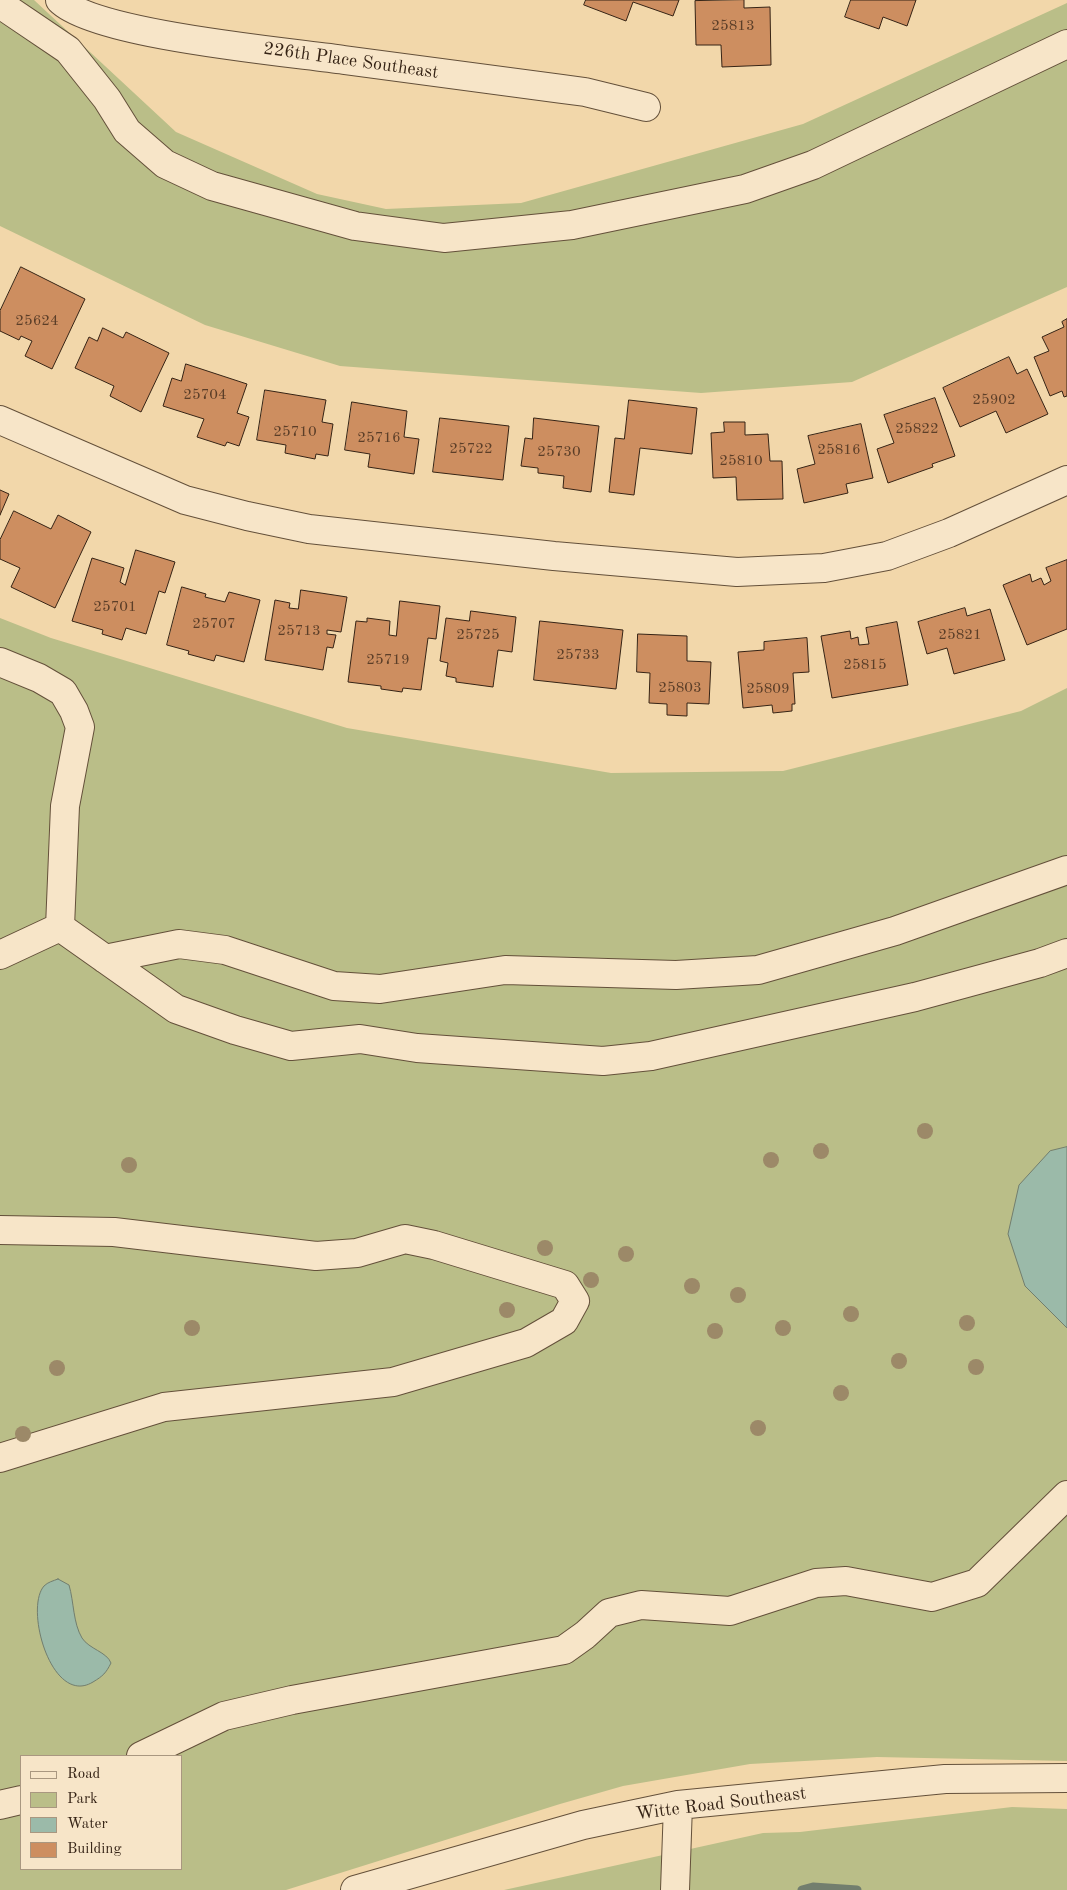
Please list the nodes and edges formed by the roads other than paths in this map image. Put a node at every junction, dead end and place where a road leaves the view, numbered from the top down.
1 (60, 0) edge
2 (0, 4) edge
3 (1067, 44) edge
4 (646, 107) dead end
5 (0, 420) edge
6 (1067, 480) edge
7 (0, 662) edge
8 (1067, 870) edge
9 (60, 927) junction
10 (1067, 953) edge
11 (0, 956) edge
12 (105, 959) junction
13 (0, 1230) edge
14 (0, 1458) edge
15 (1067, 1495) edge
16 (143, 1755) edge
17 (1067, 1778) edge
18 (20, 1800) edge
19 (0, 1805) edge
20 (678, 1805) junction
21 (355, 1890) edge
22 (675, 1890) edge

1 - 4 street, 226th Place Southeast
2 - 3 street
5 - 6 street
7 - 9 street
8 - 12 street
9 - 11 street
9 - 12 street
10 - 12 street
13 - 14 street
15 - 16 street
17 - 20 street, Witte Road Southeast
18 - 19 street
20 - 21 street, Witte Road Southeast
20 - 22 street

